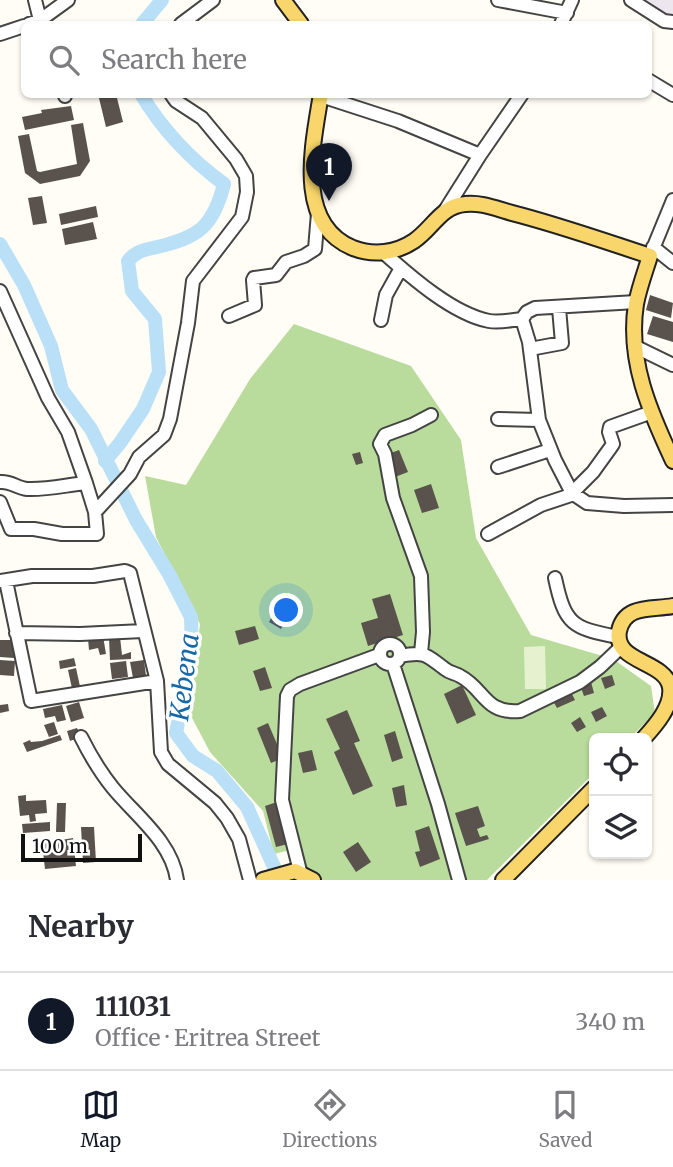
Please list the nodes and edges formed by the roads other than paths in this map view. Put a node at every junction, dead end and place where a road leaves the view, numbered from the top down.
1 (34, 0) edge
2 (68, 0) edge
3 (213, 0) edge
4 (283, 0) edge
5 (498, 0) edge
6 (631, 0) edge
7 (567, 12) edge
8 (33, 21) edge
9 (37, 21) edge
10 (185, 21) edge
11 (299, 21) edge
12 (673, 22) edge
13 (21, 28) edge
14 (0, 34) edge
15 (652, 82) edge
16 (673, 95) edge
17 (174, 98) edge
18 (321, 98) edge
19 (330, 98) edge
20 (517, 98) edge
21 (480, 155) junction
22 (673, 200) edge
23 (446, 209) junction
24 (318, 213) junction
25 (651, 252) junction
26 (384, 253) junction
27 (673, 263) edge
28 (401, 268) junction
29 (0, 291) edge
30 (636, 302) junction
31 (559, 307) junction
32 (229, 316) dead end
33 (522, 318) junction
34 (381, 320) dead end
35 (634, 346) junction
36 (530, 348) junction
37 (673, 365) edge
38 (652, 412) junction
39 (431, 415) dead end
40 (498, 419) dead end
41 (539, 420) junction
42 (550, 450) junction
43 (673, 461) edge
44 (498, 467) dead end
45 (0, 482) edge
46 (86, 483) junction
47 (573, 494) junction
48 (0, 502) edge
49 (673, 505) edge
50 (95, 512) junction
51 (488, 534) dead end
52 (555, 578) dead end
53 (3, 581) edge
54 (673, 606) edge
55 (143, 631) junction
56 (16, 633) junction
57 (620, 642) junction
58 (421, 653) junction
59 (397, 660) junction
60 (157, 681) junction
61 (673, 712) edge
62 (659, 722) junction
63 (648, 733) edge
64 (81, 737) dead end
65 (589, 793) edge
66 (298, 871) junction
67 (177, 880) edge
68 (250, 880) edge
69 (262, 880) edge
70 (313, 880) edge
71 (459, 880) edge
72 (503, 880) edge

1 - 8 street
2 - 9 street
3 - 10 street
4 - 11 main road
5 - 7 street
6 - 12 street
13 - 14 street
15 - 16 street
17 - 50 street
18 - 24 main road
19 - 21 street
20 - 21 street
21 - 23 street
22 - 25 street
23 - 25 main road
23 - 26 main road
24 - 26 main road
24 - 32 street
25 - 27 street
25 - 30 main road
26 - 28 street
28 - 33 street
28 - 34 street
29 - 46 street
30 - 31 street
30 - 35 main road
31 - 33 street
31 - 36 street
33 - 36 street
35 - 37 street
35 - 38 main road
36 - 41 street
38 - 43 main road
38 - 47 street
39 - 58 street
40 - 41 street
41 - 42 street
42 - 44 street
42 - 47 street
45 - 46 street
46 - 50 street
47 - 49 street
47 - 51 street
48 - 50 street
52 - 57 street
53 - 55 street
53 - 56 street
54 - 57 main road
55 - 56 street
55 - 60 street
56 - 60 street
57 - 58 street
57 - 62 main road
58 - 59 street
59 - 66 street
59 - 71 street
60 - 68 street
61 - 62 street
62 - 63 main road
64 - 67 street
65 - 72 main road
66 - 69 main road
66 - 70 main road

